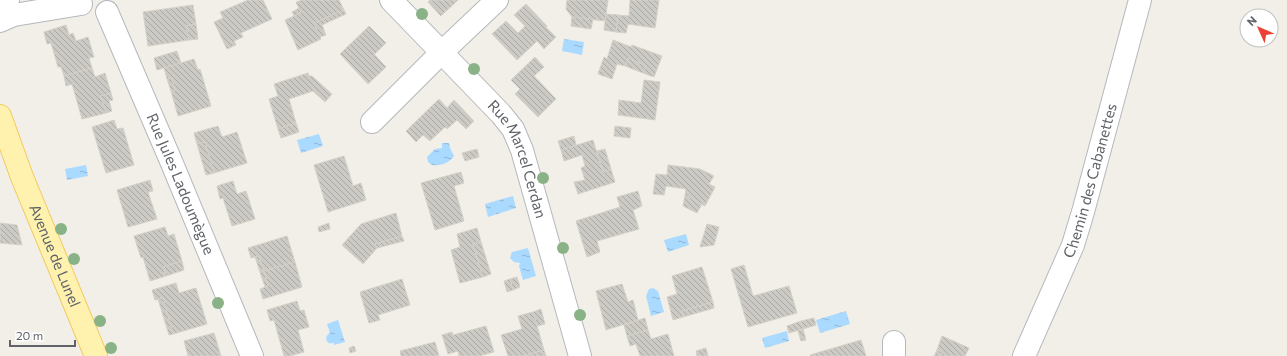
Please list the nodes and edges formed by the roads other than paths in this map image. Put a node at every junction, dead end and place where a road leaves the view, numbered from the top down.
1 (8, 0) edge
2 (392, 0) edge
3 (497, 0) edge
4 (1140, 0) edge
5 (0, 2) edge
6 (81, 2) edge
7 (112, 6) edge
8 (0, 21) edge
9 (442, 52) junction
10 (0, 116) edge
11 (372, 122) dead end
12 (0, 135) edge
13 (22, 177) junction
14 (96, 356) edge
15 (252, 356) edge
16 (580, 356) edge
17 (1024, 356) edge

1 - 5 street
2 - 9 street, Rue Marcel Cerdan
3 - 9 street
4 - 17 street, Chemin des Cabanettes
6 - 7 street
6 - 8 street
7 - 15 street, Rue Jules Ladoumègue
9 - 11 street
9 - 16 street, Rue Marcel Cerdan
10 - 13 main road, Avenue de Lunel
12 - 13 main road, Avenue de Lunel
13 - 14 main road, Avenue de Lunel

